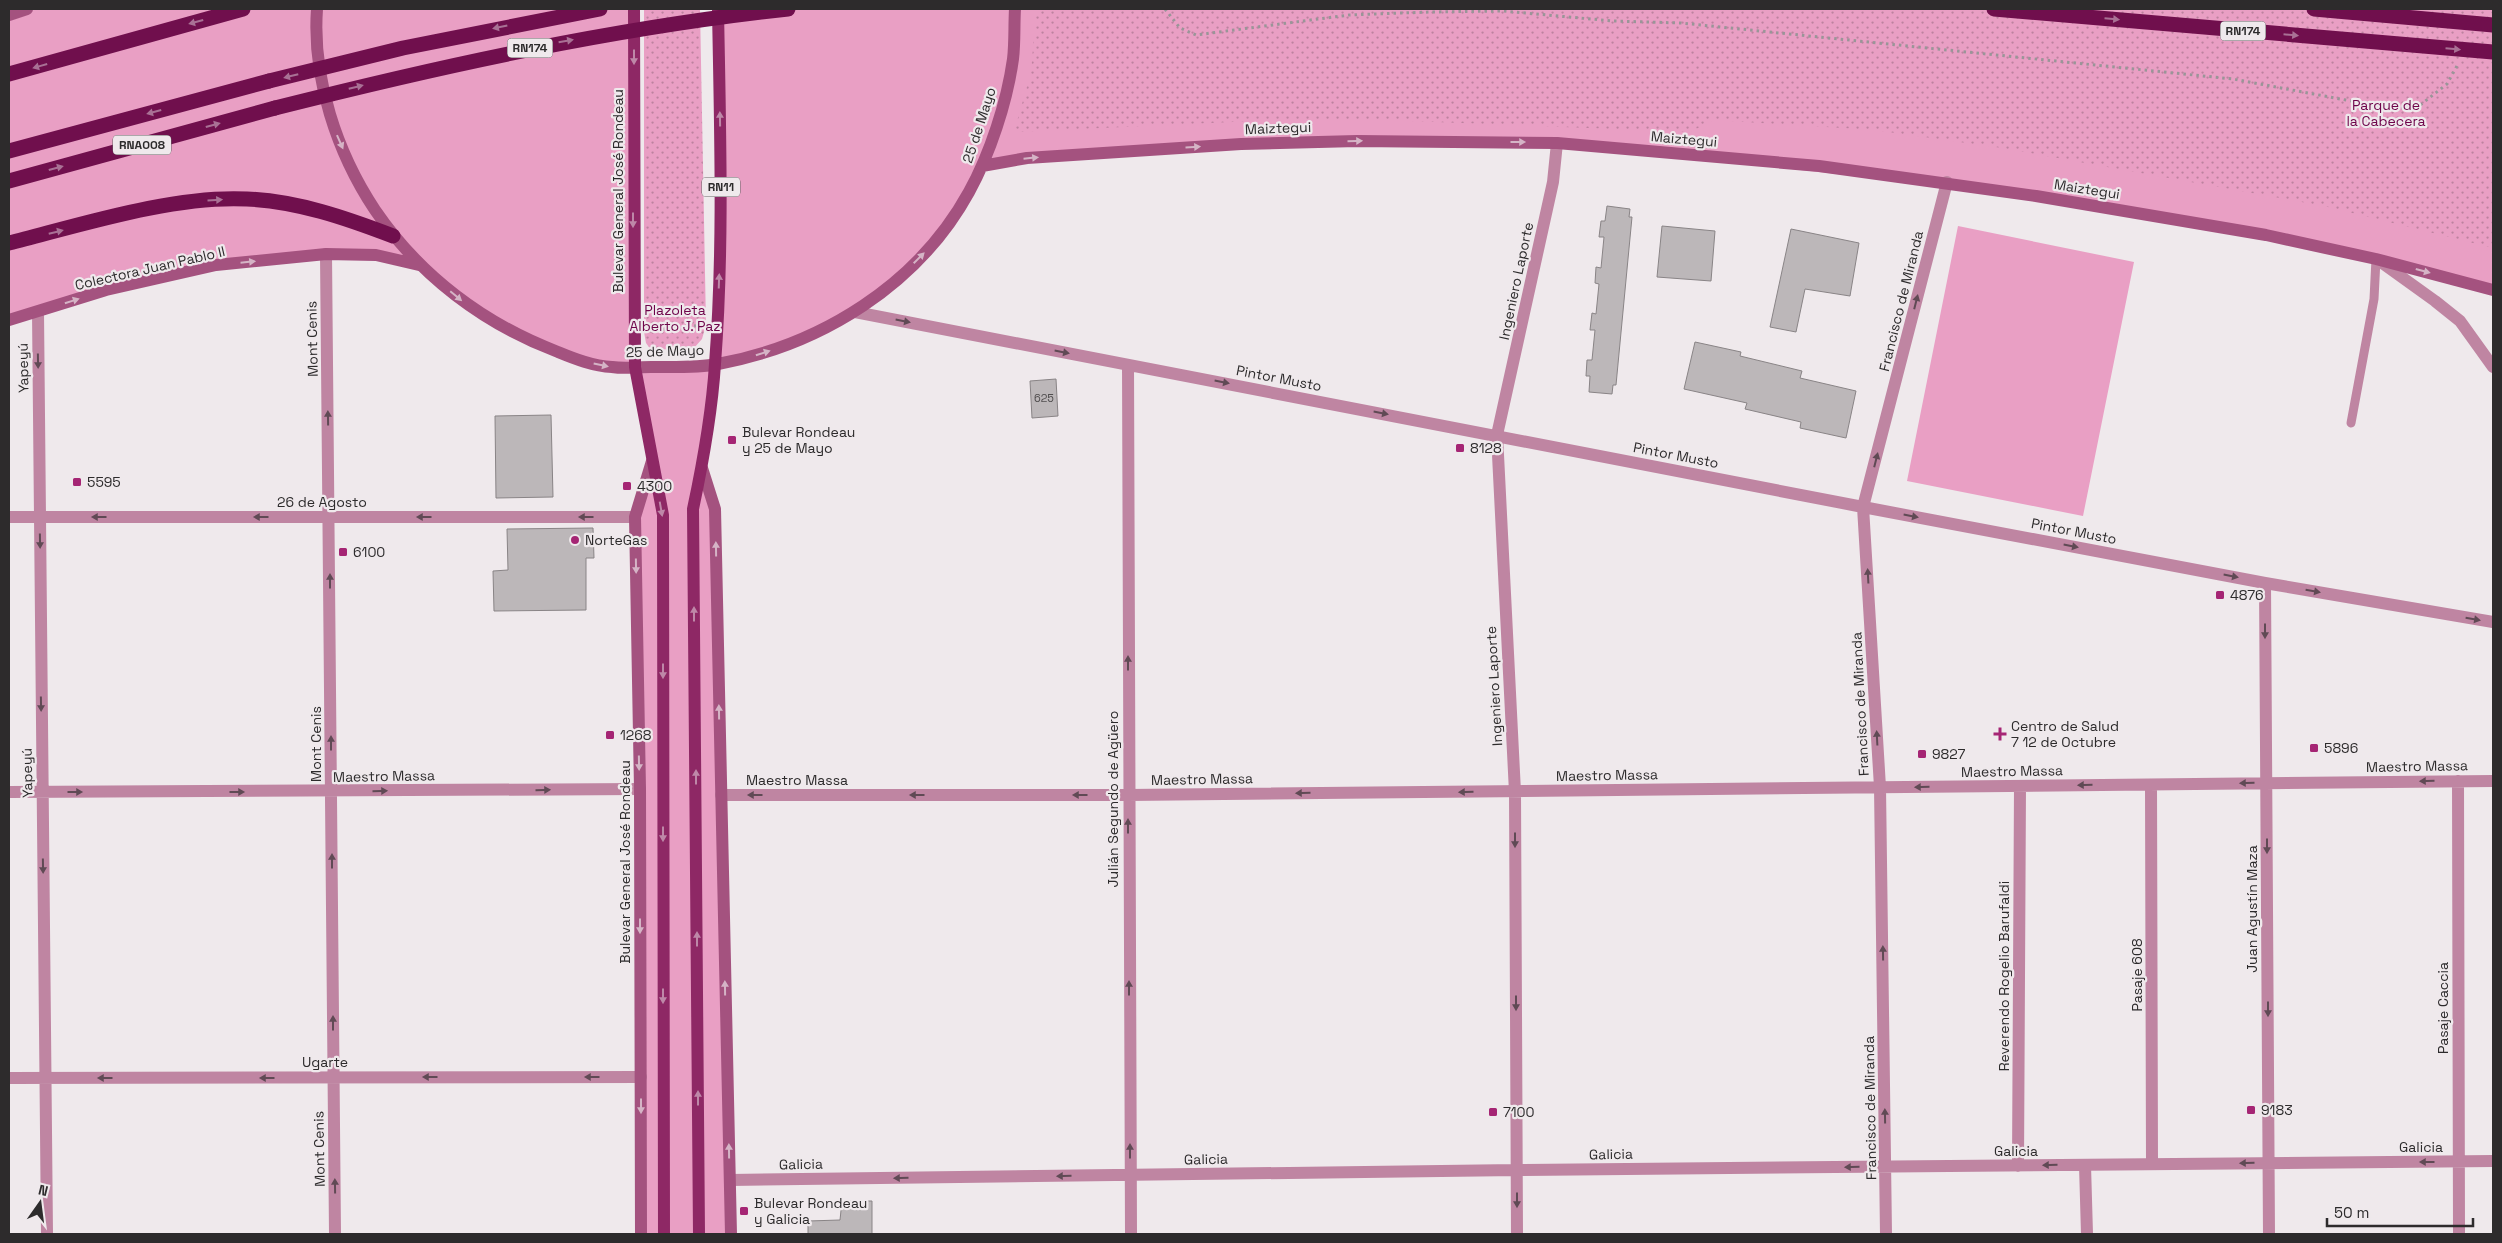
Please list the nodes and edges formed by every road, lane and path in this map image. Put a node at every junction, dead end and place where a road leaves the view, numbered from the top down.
1 (27, 9) edge
2 (243, 9) edge
3 (317, 9) edge
4 (600, 9) edge
5 (634, 9) edge
6 (718, 9) edge
7 (788, 9) edge
8 (1015, 9) edge
9 (1165, 9) edge
10 (1994, 9) edge
11 (2314, 9) edge
12 (9, 15) edge
13 (2493, 25) edge
14 (2493, 52) edge
15 (2460, 61) dead end
16 (9, 74) edge
17 (269, 81) joint
18 (275, 108) joint
19 (1557, 143) junction
20 (9, 152) edge
21 (982, 166) junction
22 (9, 181) edge
23 (1947, 182) junction
24 (393, 236) junction
25 (9, 244) edge
26 (326, 254) junction
27 (2376, 259) junction
28 (419, 265) junction
29 (2493, 290) edge
30 (38, 312) junction
31 (855, 312) junction
32 (9, 320) edge
33 (706, 325) dead end
34 (644, 332) dead end
35 (716, 365) junction
36 (1128, 365) junction
37 (635, 367) junction
38 (2493, 367) edge
39 (2352, 423) dead end
40 (1497, 435) junction
41 (652, 461) junction
42 (702, 468) junction
43 (1863, 507) junction
44 (9, 517) edge
45 (40, 517) junction
46 (329, 517) junction
47 (635, 517) junction
48 (2265, 583) junction
49 (2493, 622) edge
50 (2493, 780) edge
51 (2458, 781) junction
52 (2266, 783) junction
53 (2151, 785) junction
54 (2020, 786) junction
55 (1880, 787) junction
56 (640, 789) junction
57 (9, 792) edge
58 (42, 792) junction
59 (331, 792) junction
60 (1515, 792) junction
61 (721, 795) junction
62 (1128, 795) junction
63 (641, 1077) junction
64 (9, 1078) edge
65 (45, 1078) junction
66 (334, 1078) junction
67 (2458, 1162) junction
68 (2493, 1162) edge
69 (2269, 1163) junction
70 (2152, 1164) junction
71 (2085, 1165) junction
72 (1885, 1166) junction
73 (2018, 1166) junction
74 (1517, 1170) junction
75 (1130, 1175) junction
76 (730, 1180) junction
77 (47, 1234) edge
78 (335, 1234) edge
79 (641, 1234) edge
80 (664, 1234) edge
81 (699, 1234) edge
82 (731, 1234) edge
83 (1131, 1234) edge
84 (1518, 1234) edge
85 (1886, 1234) edge
86 (2087, 1234) edge
87 (2269, 1234) edge
88 (2458, 1234) edge

1 - 12 main road
2 -> 16 highway
3 -> 24 main road, 25 de Mayo
4 -> 17 highway, RN174, bridge
5 -> 37 main road, Bulevar General José Rondeau
35 -> 6 main road, RN11
18 -> 7 highway, RN174, bridge
8 - 21 main road, 25 de Mayo
9 - 15 path
10 -> 14 highway, RN174, bridge
11 - 13 highway, bridge
17 -> 20 highway, RNA008
22 -> 18 highway, RNA008
21 -> 19 main road, Maiztegui
19 - 23 main road, Maiztegui
19 - 40 street, Ingeniero Laporte
31 -> 21 main road, 25 de Mayo
23 - 27 main road, Maiztegui
43 -> 23 street, Francisco de Miranda
25 -> 24 highway
24 - 28 main road, 25 de Mayo
26 - 28 main road, Colectora Juan Pablo II
30 -> 26 main road, Colectora Juan Pablo II
46 -> 26 street, Mont Cenis
27 -> 29 main road, Maiztegui
27 - 38 street, Maiztegui
27 - 39 lane
28 -> 37 main road, 25 de Mayo
30 - 32 main road, Colectora Juan Pablo II
30 -> 45 street, Yapeyú
35 -> 31 main road, 25 de Mayo
31 -> 36 street, Pintor Musto
33 - 34 path
35 - 37 main road, 25 de Mayo
35 - 42 main road
36 -> 40 street, Pintor Musto
62 -> 36 street, Julián Segundo de Agüero
37 - 41 main road, Bulevar General José Rondeau
40 - 43 street, Pintor Musto
40 - 60 street, Ingeniero Laporte
41 - 47 main road, Bulevar General José Rondeau
41 -> 80 main road, Bulevar General José Rondeau
61 -> 42 main road
81 -> 42 main road
43 -> 48 street, Pintor Musto
55 -> 43 street, Francisco de Miranda
44 - 45 street, 26 de Agosto
46 -> 45 street, 26 de Agosto
45 -> 58 street, Yapeyú
47 -> 46 street, 26 de Agosto
59 -> 46 street, Mont Cenis
47 -> 56 main road, Bulevar General José Rondeau
48 -> 49 street, Pintor Musto
48 -> 52 street, Juan Agustín Maza
50 - 51 street, Maestro Massa
51 -> 52 street, Maestro Massa
51 - 67 street, Pasaje Caccia
52 -> 53 street, Maestro Massa
52 -> 69 street, Juan Agustín Maza
53 -> 54 street, Maestro Massa
53 - 70 street, Pasaje 608
54 -> 55 street, Maestro Massa
54 - 73 street, Reverendo Rogelio Barufaldi
55 - 60 street, Maestro Massa
72 -> 55 street, Francisco de Miranda
59 -> 56 street, Maestro Massa
56 -> 63 main road, Bulevar General José Rondeau
57 - 58 street, Maestro Massa
58 -> 59 street, Maestro Massa
58 -> 65 street, Yapeyú
66 -> 59 street, Mont Cenis
60 -> 62 street, Maestro Massa
60 -> 74 street, Ingeniero Laporte
62 -> 61 street, Maestro Massa
76 -> 61 main road
75 -> 62 street, Julián Segundo de Agüero
63 -> 66 street, Ugarte
63 -> 79 main road, Bulevar General José Rondeau
64 - 65 street, Ugarte
66 -> 65 street, Ugarte
65 - 77 street, Yapeyú
78 -> 66 street, Mont Cenis
67 - 68 street, Galicia
67 -> 69 street, Galicia
67 - 88 street, Pasaje Caccia
69 -> 70 street, Galicia
69 - 87 street, Juan Agustín Maza
70 - 71 street, Galicia
71 -> 73 street, Galicia
71 - 86 street
72 - 73 street, Galicia
72 -> 74 street, Galicia
72 - 85 street, Francisco de Miranda
74 - 75 street, Galicia
74 -> 84 street, Ingeniero Laporte
75 -> 76 street, Galicia
75 - 83 street, Julián Segundo de Agüero
76 - 82 main road

